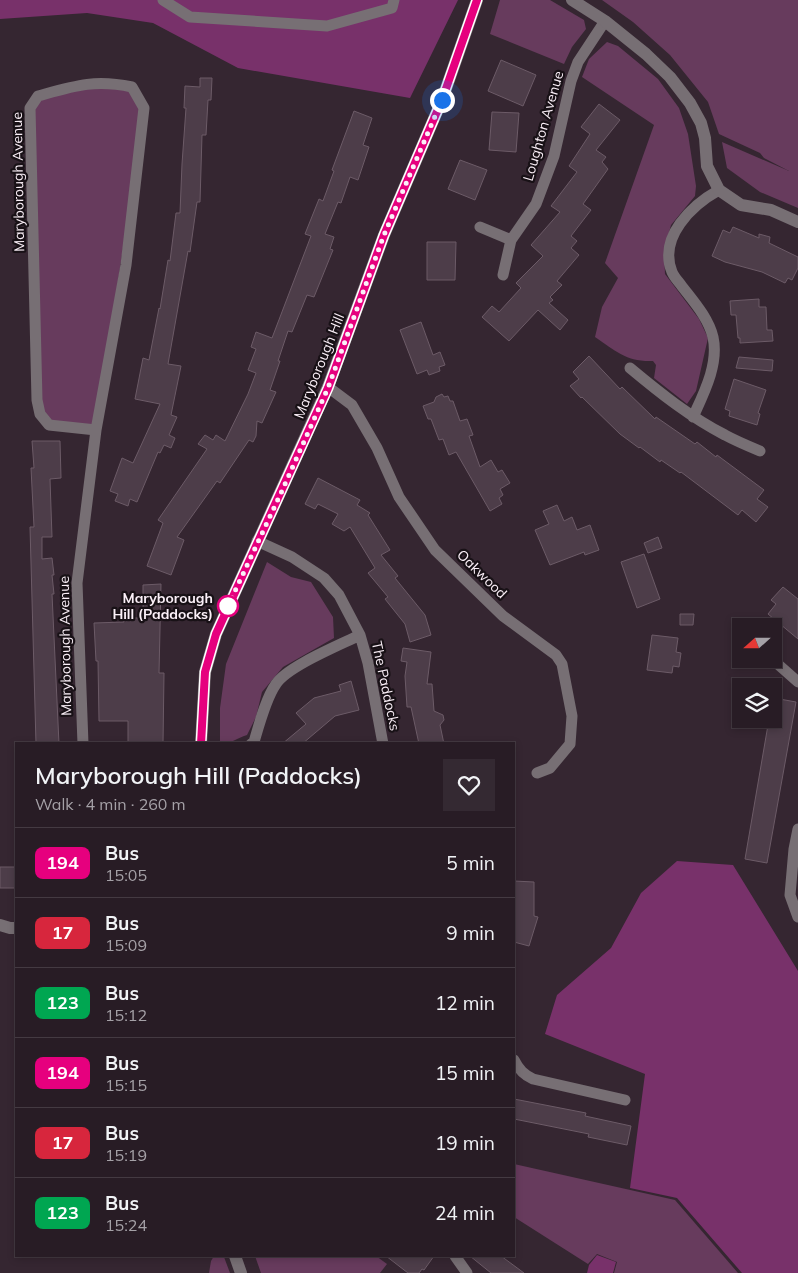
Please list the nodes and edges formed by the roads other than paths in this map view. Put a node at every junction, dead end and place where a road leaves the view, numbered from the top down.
1 (163, 0) edge
2 (394, 0) edge
3 (477, 0) edge
4 (572, 0) edge
5 (605, 21) junction
6 (719, 190) junction
7 (798, 222) edge
8 (480, 227) dead end
9 (511, 240) junction
10 (503, 275) dead end
11 (630, 368) dead end
12 (328, 388) junction
13 (693, 417) junction
14 (96, 430) junction
15 (760, 451) dead end
16 (258, 541) junction
17 (360, 635) junction
18 (782, 668) edge
19 (798, 682) edge
20 (82, 742) edge
21 (201, 742) edge
22 (254, 742) edge
23 (383, 742) edge
24 (537, 773) dead end
25 (798, 829) edge
26 (798, 917) edge
27 (0, 925) edge
28 (15, 928) edge
29 (515, 1061) edge
30 (625, 1100) dead end
31 (235, 1257) edge
32 (456, 1257) edge
33 (241, 1273) edge
34 (467, 1273) edge

1 - 2 street
3 - 12 street, Maryborough Hill
4 - 5 street
5 - 6 street
5 - 9 street, Loughton Avenue
6 - 7 street
6 - 13 street
8 - 9 street
9 - 10 street, Loughton Avenue
11 - 13 street
12 - 16 street, Maryborough Hill
12 - 24 street, Oakwood
13 - 15 street
14 - 14 street, Maryborough Avenue
14 - 20 street, Maryborough Avenue
16 - 17 street, The Paddocks
16 - 21 street, Maryborough Hill
17 - 22 street, The Paddocks
17 - 23 street, The Paddocks
18 - 19 street
25 - 26 street
27 - 28 street
29 - 30 street
31 - 33 street
32 - 34 street

